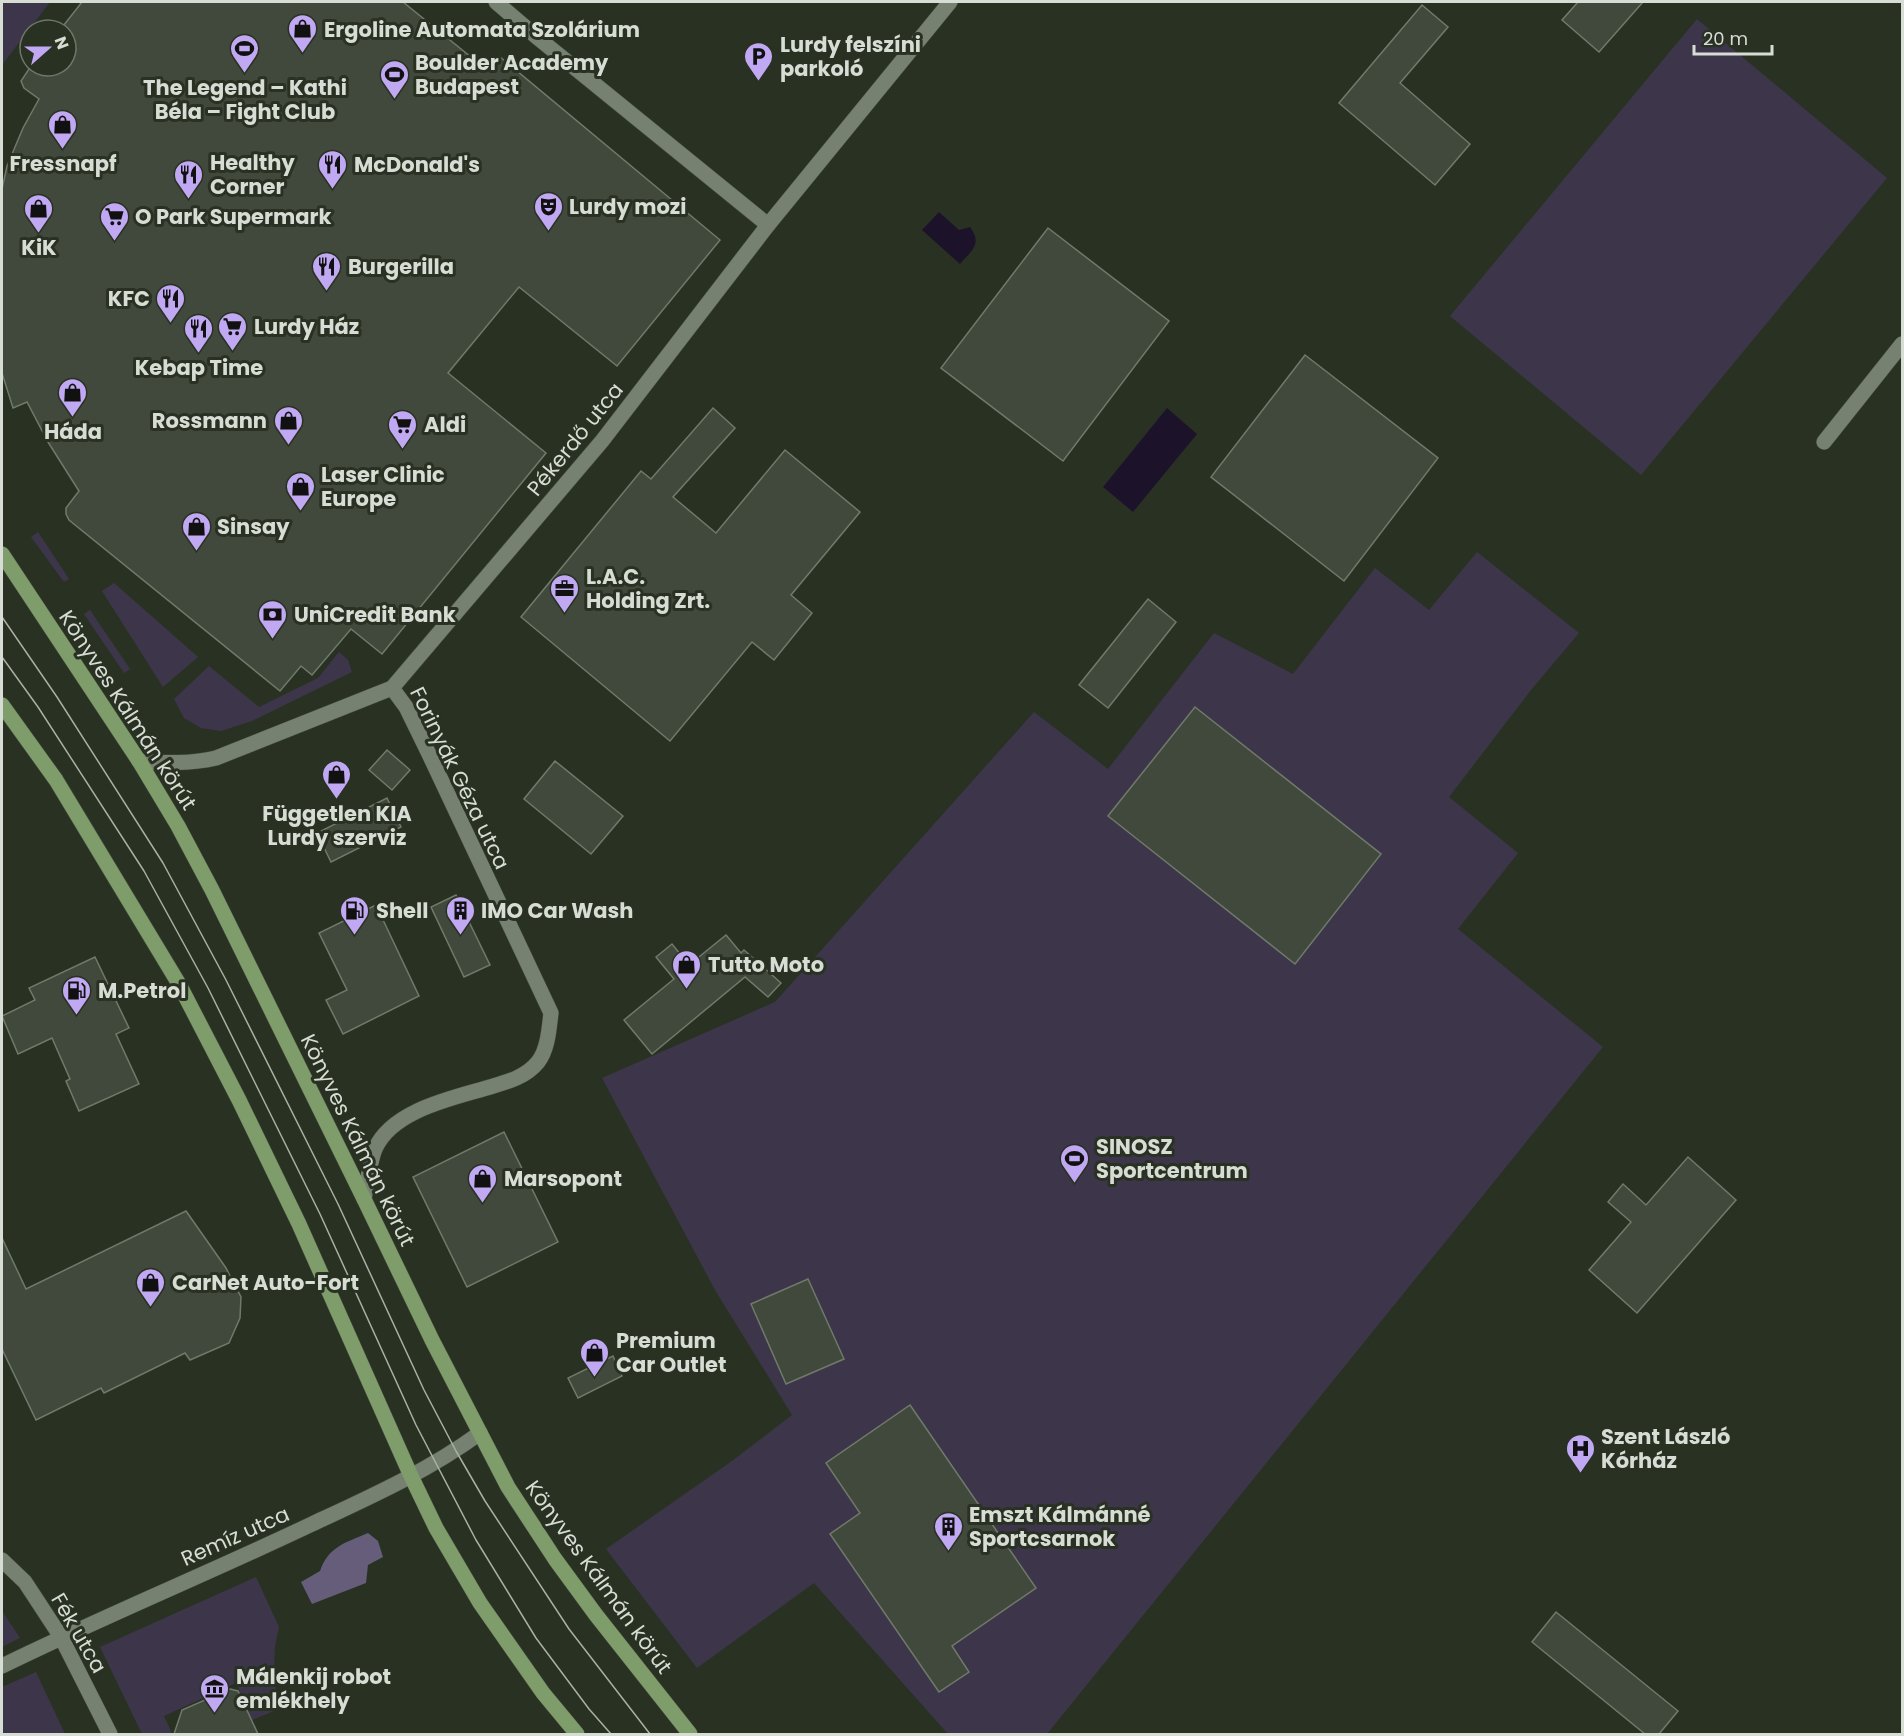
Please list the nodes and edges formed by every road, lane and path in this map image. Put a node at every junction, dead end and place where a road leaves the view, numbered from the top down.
1 (495, 2) edge
2 (950, 2) edge
3 (768, 225) junction
4 (1902, 344) edge
5 (1824, 442) dead end
6 (2, 554) edge
7 (392, 688) junction
8 (2, 705) edge
9 (139, 761) junction
10 (364, 1198) junction
11 (480, 1433) junction
12 (411, 1476) junction
13 (2, 1560) edge
14 (61, 1637) junction
15 (2, 1666) edge
16 (110, 1734) edge
17 (576, 1734) edge
18 (690, 1734) edge

1 - 3 street
2 - 3 street, Pékerdő utca
3 - 7 street, Pékerdő utca
4 - 5 street
6 - 9 main road, Könyves Kálmán körút
7 - 9 street, Pékerdő utca
7 - 10 street, Forinyák Géza utca
8 - 12 main road
9 - 10 main road, Könyves Kálmán körút
10 - 11 main road, Könyves Kálmán körút
11 - 12 street, Remíz utca
11 - 18 main road, Könyves Kálmán körút
12 - 14 street, Remíz utca
12 - 17 main road
13 - 14 street, Fék utca
14 - 15 street, Remíz utca
14 - 16 street, Fék utca

